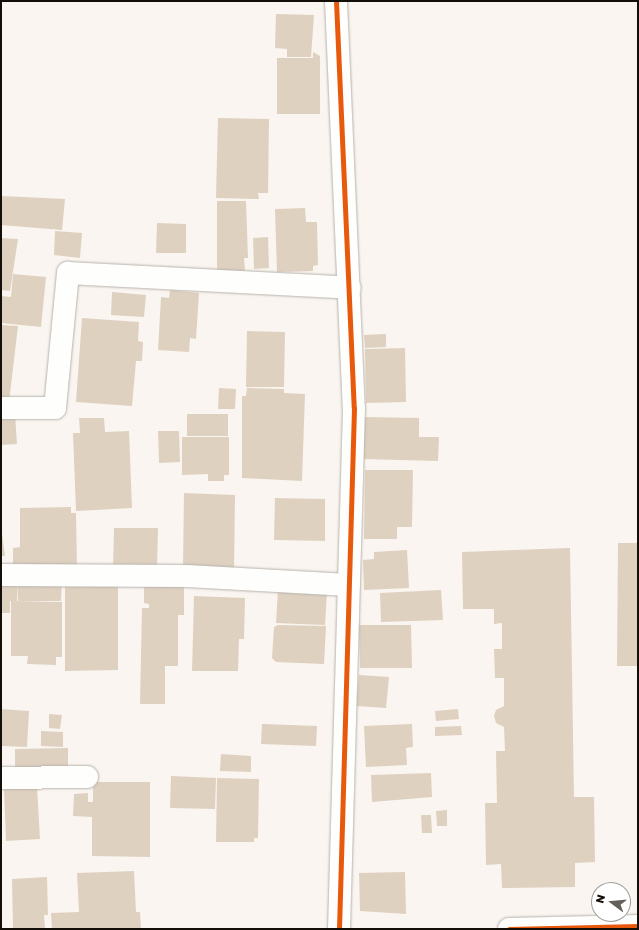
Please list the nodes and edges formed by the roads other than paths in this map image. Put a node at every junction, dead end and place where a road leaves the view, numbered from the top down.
1 (336, 1) edge
2 (350, 288) junction
3 (1, 408) edge
4 (1, 575) edge
5 (349, 585) junction
6 (87, 777) dead end
7 (1, 778) edge
8 (638, 926) edge
9 (339, 929) edge
10 (509, 929) edge

1 - 2 street
2 - 3 street
2 - 5 street
4 - 5 street
5 - 9 street
6 - 7 street
8 - 10 street

